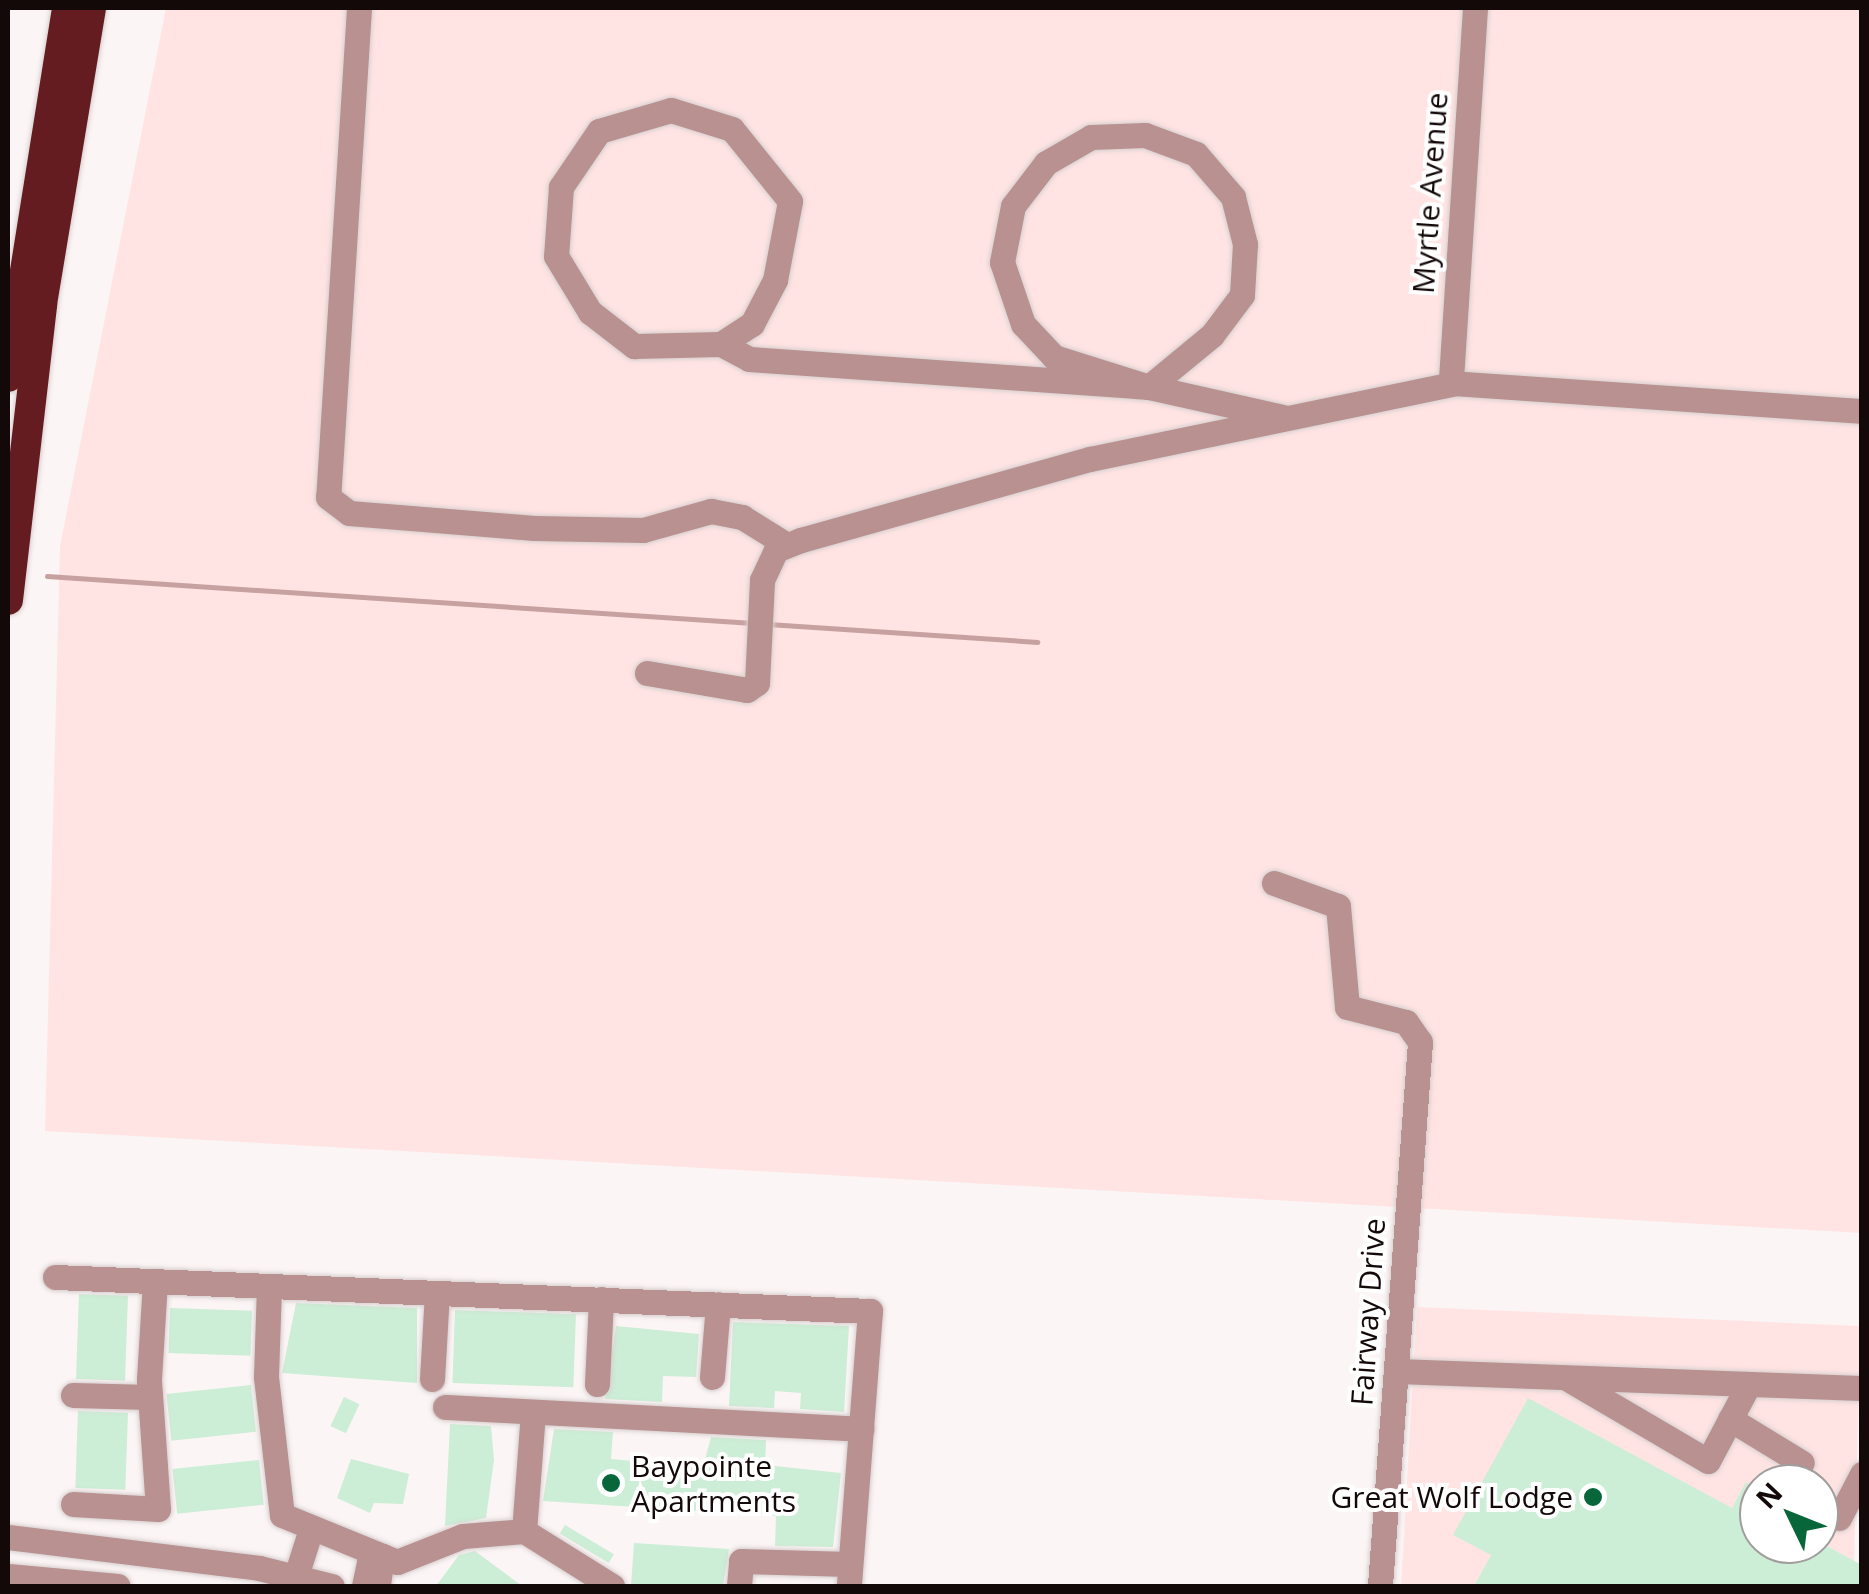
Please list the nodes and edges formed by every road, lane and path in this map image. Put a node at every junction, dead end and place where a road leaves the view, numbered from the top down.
1 (67, 8) edge
2 (91, 8) edge
3 (359, 8) edge
4 (1475, 8) edge
5 (721, 344) junction
6 (8, 377) edge
7 (1453, 383) junction
8 (1149, 387) junction
9 (1862, 412) edge
10 (1283, 417) junction
11 (786, 545) junction
12 (8, 600) edge
13 (647, 673) dead end
14 (1274, 883) dead end
15 (55, 1276) dead end
16 (155, 1281) junction
17 (269, 1286) junction
18 (436, 1292) junction
19 (601, 1300) junction
20 (718, 1304) junction
21 (1396, 1370) junction
22 (712, 1377) dead end
23 (1564, 1377) junction
24 (432, 1379) dead end
25 (597, 1384) dead end
26 (1749, 1384) junction
27 (1862, 1388) edge
28 (74, 1395) dead end
29 (150, 1397) junction
30 (446, 1407) dead end
31 (533, 1412) junction
32 (1730, 1419) junction
33 (861, 1430) junction
34 (1802, 1463) dead end
35 (1862, 1474) edge
36 (73, 1504) dead end
37 (1839, 1516) edge
38 (311, 1529) junction
39 (524, 1531) junction
40 (8, 1537) edge
41 (382, 1556) junction
42 (849, 1575) edge
43 (8, 1576) edge
44 (296, 1576) junction
45 (118, 1586) edge
46 (332, 1586) edge
47 (364, 1586) edge
48 (378, 1586) edge
49 (612, 1586) edge
50 (738, 1586) edge
51 (1380, 1586) edge

1 - 6 highway
2 - 12 highway
3 - 11 street
4 - 7 street, Myrtle Avenue
5 - 5 street
5 - 8 street
7 - 9 street
7 - 10 street
8 - 8 street
8 - 10 street
10 - 11 street
11 - 13 street
14 - 21 street, Fairway Drive
15 - 16 street
16 - 17 street
16 - 29 street
17 - 18 street
17 - 38 street
18 - 19 street
18 - 24 street
19 - 20 street
19 - 25 street
20 - 22 street
20 - 33 street
21 - 23 street
21 - 51 street, Fairway Drive
23 - 26 street
23 - 32 street
26 - 27 street
26 - 32 street
28 - 29 street
29 - 36 street
30 - 31 street
31 - 33 street
31 - 39 street
32 - 34 street
33 - 42 street
35 - 37 street
38 - 41 street
38 - 44 street
39 - 41 street
39 - 49 street
40 - 44 street
41 - 47 street
41 - 48 street
42 - 50 street
43 - 45 street
44 - 46 street

